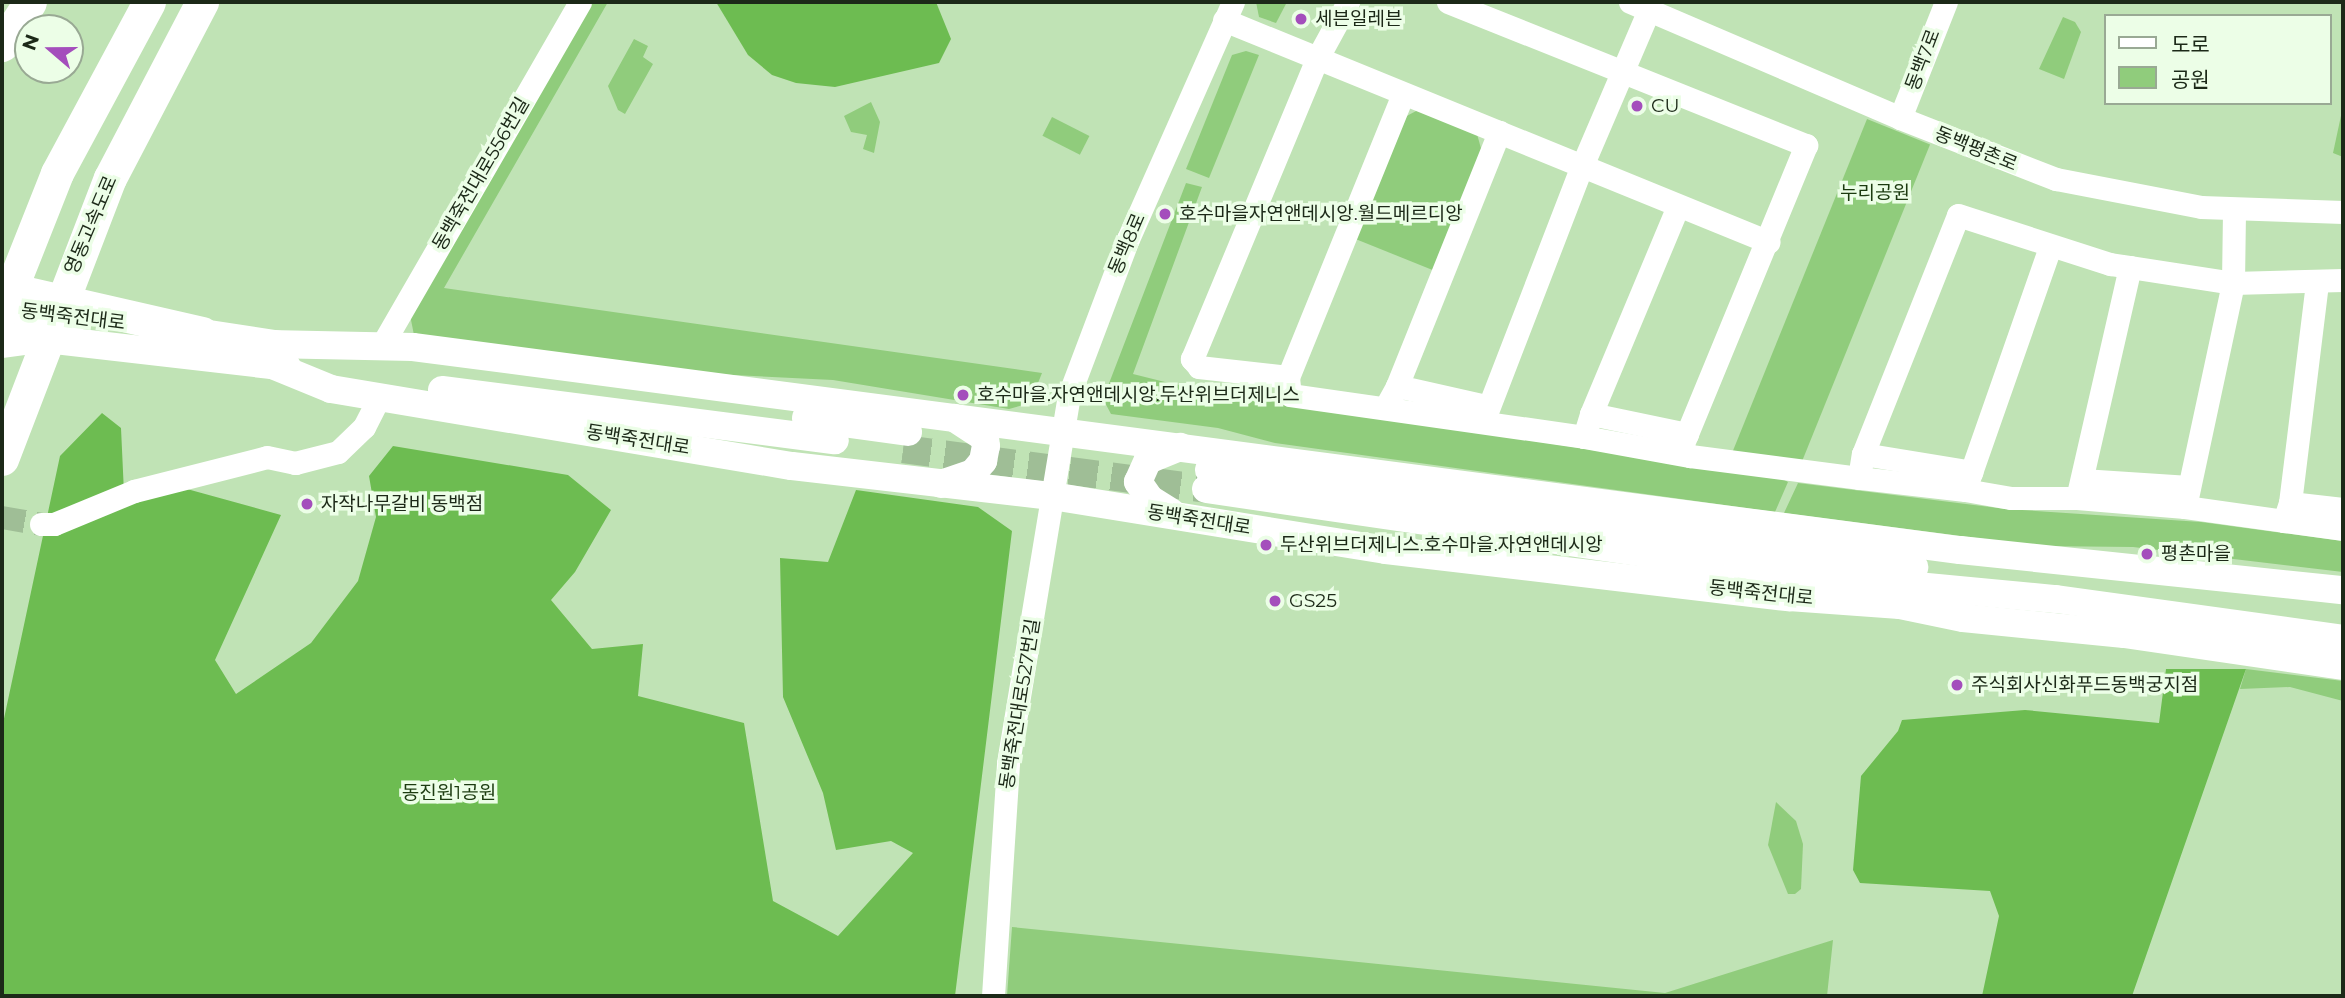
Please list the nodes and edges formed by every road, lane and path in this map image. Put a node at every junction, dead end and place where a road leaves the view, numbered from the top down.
1 (30, 2) edge
2 (149, 2) edge
3 (202, 2) edge
4 (580, 2) edge
5 (1348, 2) edge
6 (1448, 2) edge
7 (1945, 2) edge
8 (1639, 6) edge
9 (1229, 11) edge
10 (2, 45) edge
11 (14, 51) edge
12 (1318, 57) junction
13 (2, 68) edge
14 (1621, 74) junction
15 (1403, 94) junction
16 (1900, 118) junction
17 (1499, 132) junction
18 (1582, 166) junction
19 (1678, 206) junction
20 (2234, 211) junction
21 (2343, 212) edge
22 (1769, 242) junction
23 (2050, 247) junction
24 (2130, 267) junction
25 (2343, 280) edge
26 (2, 281) edge
27 (2233, 283) junction
28 (2317, 283) junction
29 (2, 310) edge
30 (202, 333) junction
31 (11, 337) edge
32 (382, 345) junction
33 (270, 354) junction
34 (1288, 377) junction
35 (1398, 386) junction
36 (379, 398) junction
37 (1385, 408) junction
38 (1485, 414) junction
39 (1591, 414) junction
40 (947, 415) junction
41 (1061, 430) junction
42 (1584, 437) junction
43 (905, 440) tunnel mouth
44 (1689, 445) junction
45 (1180, 447) junction
46 (1863, 454) junction
47 (2, 459) edge
48 (1859, 478) junction
49 (1968, 481) junction
50 (935, 486) junction
51 (2080, 489) junction
52 (1052, 496) junction
53 (2187, 497) junction
54 (2343, 509) edge
55 (2287, 512) junction
56 (1178, 517) junction
57 (40, 524) tunnel mouth
58 (2343, 529) edge
59 (1790, 574) junction
60 (2343, 590) edge
61 (1900, 605) junction
62 (2343, 624) edge
63 (2343, 639) edge
64 (2343, 666) edge
65 (993, 996) edge

1 - 10 highway
2 - 29 highway
3 - 47 highway, 영동고속도로
4 - 32 street, 동백죽전대로556번길
5 - 12 street
6 - 14 street
7 - 16 street, 동백7로
8 - 14 street
8 - 16 street, 동백평촌로
9 - 12 street
9 - 41 street, 동백8로
11 - 13 highway
12 - 15 street
12 - 34 street
14 - 18 street
14 - 22 street
15 - 17 street
15 - 34 street
16 - 20 street, 동백평촌로
17 - 18 street
17 - 35 street
18 - 19 street
18 - 38 street
19 - 22 street
19 - 39 street
20 - 21 street, 동백평촌로
20 - 27 street
22 - 44 street
23 - 24 street
23 - 46 street
23 - 49 street
24 - 27 street
24 - 51 street
25 - 28 street
26 - 30 highway
27 - 28 street
27 - 53 street
28 - 55 street
29 - 30 main road, 동백죽전대로
30 - 33 main road, 동백죽전대로
31 - 33 main road, 동백죽전대로
32 - 33 main road, 동백죽전대로
32 - 40 main road, 동백죽전대로
33 - 36 main road, 동백죽전대로
33 - 43 main road, 동백죽전대로
34 - 37 street
35 - 37 street
35 - 38 street
36 - 50 main road, 동백죽전대로
36 - 57 street
37 - 38 street
38 - 42 street
39 - 42 street
39 - 44 street
40 - 41 main road, 동백죽전대로
40 - 50 main road
41 - 45 main road, 동백죽전대로
41 - 52 street, 동백8로
42 - 44 street
44 - 48 street
45 - 56 main road
45 - 60 main road, 동백죽전대로
46 - 48 street
46 - 49 street
48 - 49 street
49 - 51 street
50 - 52 main road, 동백죽전대로
51 - 53 street
52 - 56 main road, 동백죽전대로
52 - 65 street, 동백죽전대로527번길
53 - 55 street
54 - 55 street
55 - 58 street
56 - 61 main road, 동백죽전대로
59 - 61 main road
59 - 62 main road, 동백죽전대로
59 - 63 main road, 동백죽전대로
61 - 64 main road, 동백죽전대로

